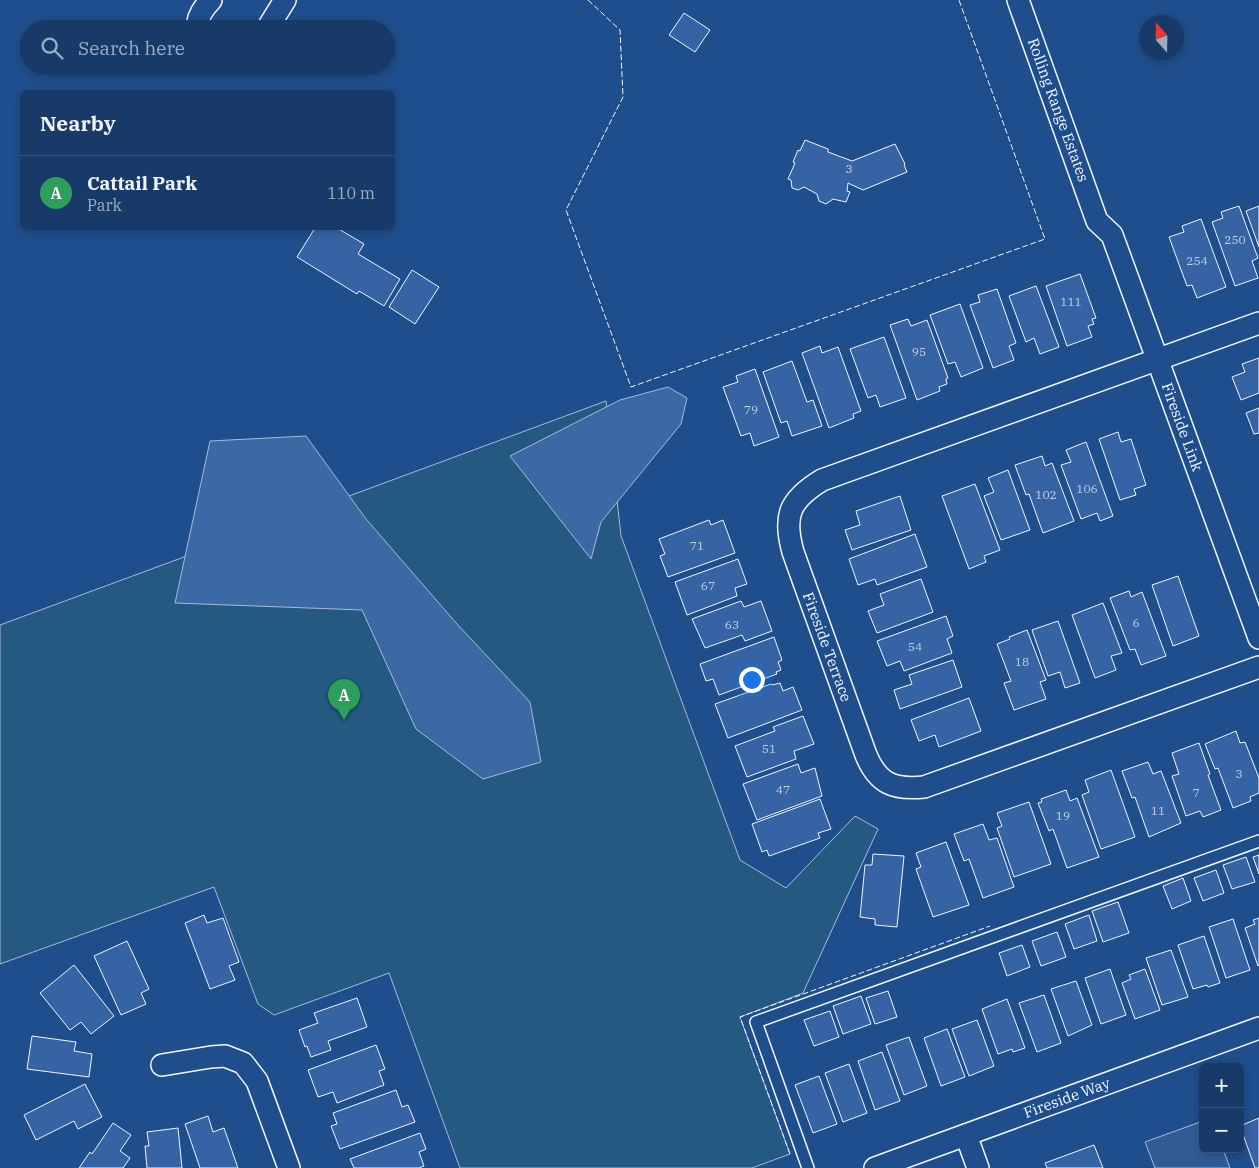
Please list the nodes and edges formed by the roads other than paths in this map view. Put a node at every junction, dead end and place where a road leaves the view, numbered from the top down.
1 (212, 0) edge
2 (285, 0) edge
3 (1018, 0) edge
4 (197, 20) edge
5 (273, 20) edge
6 (1098, 221) joint
7 (1259, 323) edge
8 (1158, 359) junction
9 (1259, 638) edge
10 (1259, 667) edge
11 (1259, 841) edge
12 (1259, 1028) edge
13 (162, 1065) dead end
14 (966, 1135) junction
15 (290, 1168) edge
16 (808, 1168) edge
17 (875, 1168) edge
18 (978, 1168) edge

1 - 4 street
2 - 5 street
3 - 6 street, Rolling Range Estates
6 - 8 street, Fireside Link
7 - 8 street, Fireside Terrace
8 - 9 street, Fireside Link
8 - 10 street, Fireside Terrace
11 - 16 lane
12 - 14 street, Fireside Way
13 - 15 street
14 - 17 street, Fireside Way
14 - 18 street

